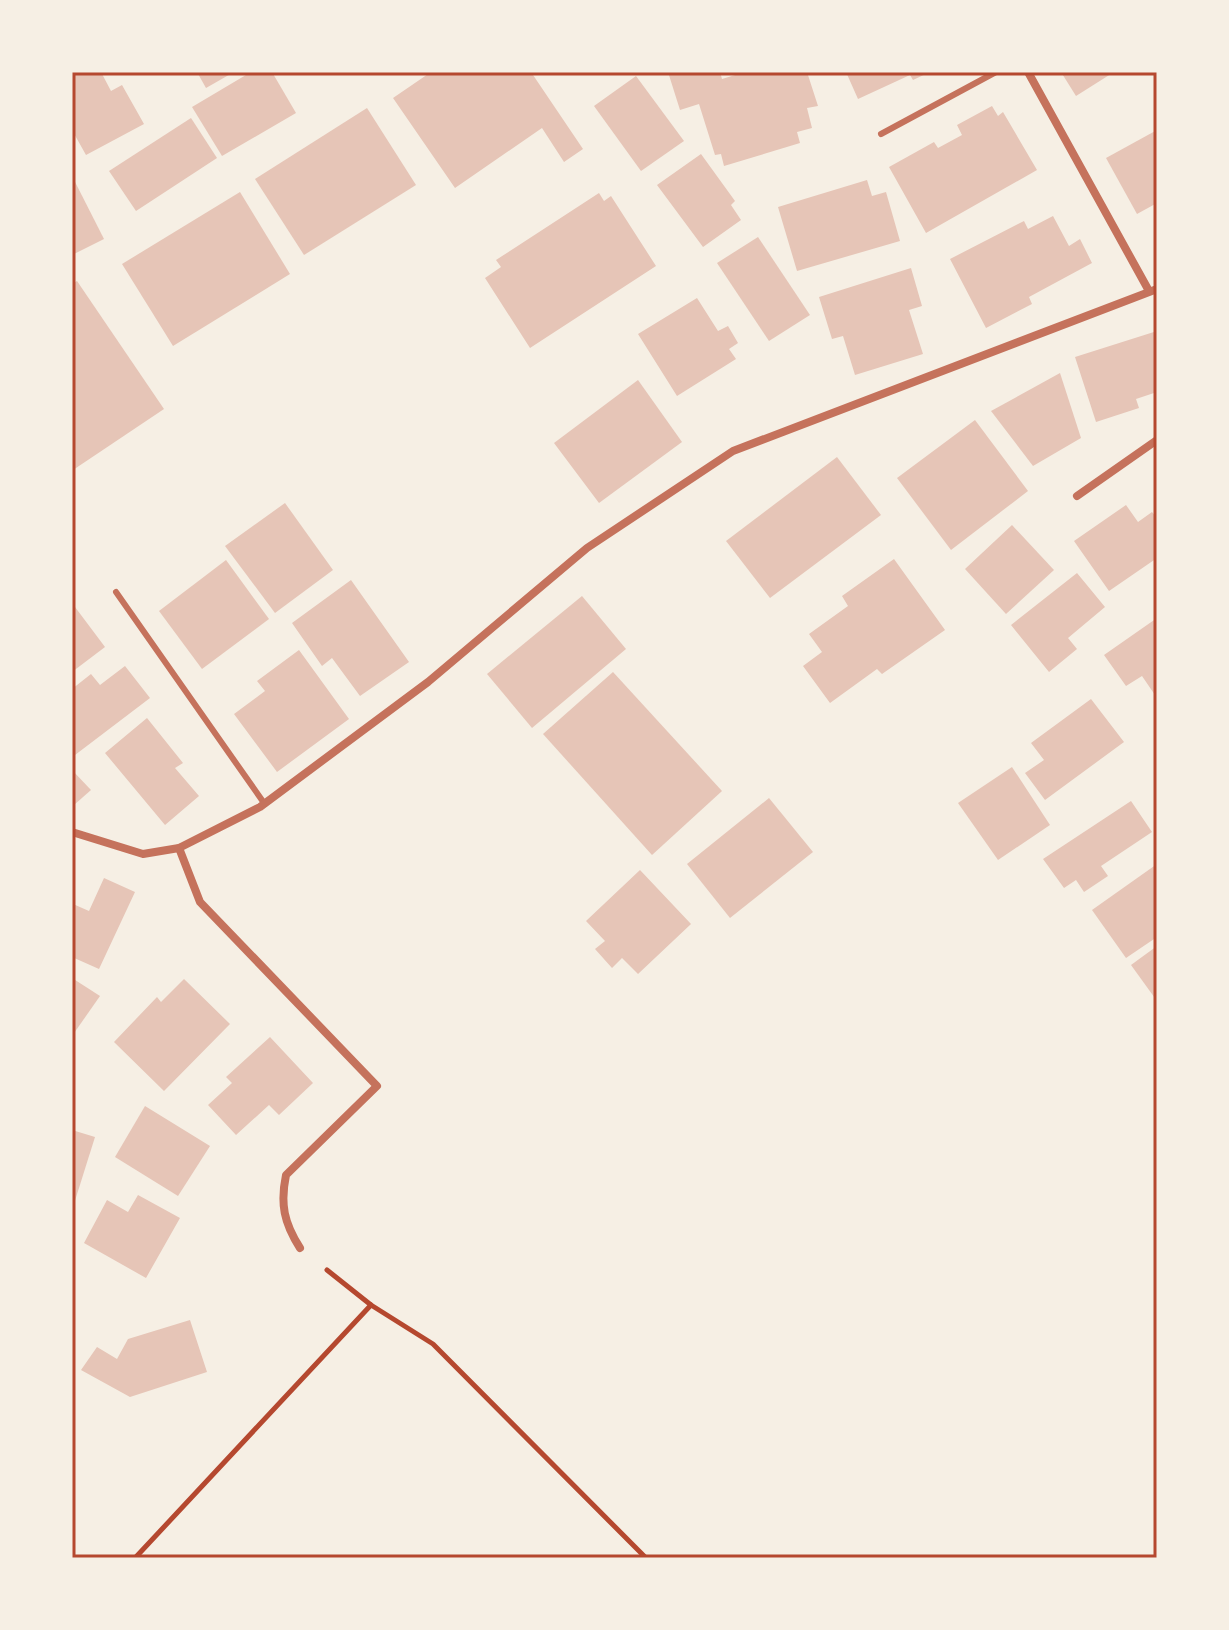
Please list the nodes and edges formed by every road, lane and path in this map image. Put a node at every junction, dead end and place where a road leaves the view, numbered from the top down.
1 (996, 72) edge
2 (1028, 72) edge
3 (881, 134) dead end
4 (1153, 290) edge
5 (1157, 440) edge
6 (1077, 496) dead end
7 (116, 592) dead end
8 (264, 803) junction
9 (72, 832) edge
10 (179, 848) junction
11 (300, 1248) joint
12 (371, 1305) junction
13 (135, 1558) edge
14 (646, 1558) edge

1 - 3 lane
2 - 4 street
4 - 8 street
5 - 6 street
7 - 8 lane
8 - 10 street
9 - 10 street
10 - 11 street
11 - 12 path
12 - 13 path
12 - 14 path

